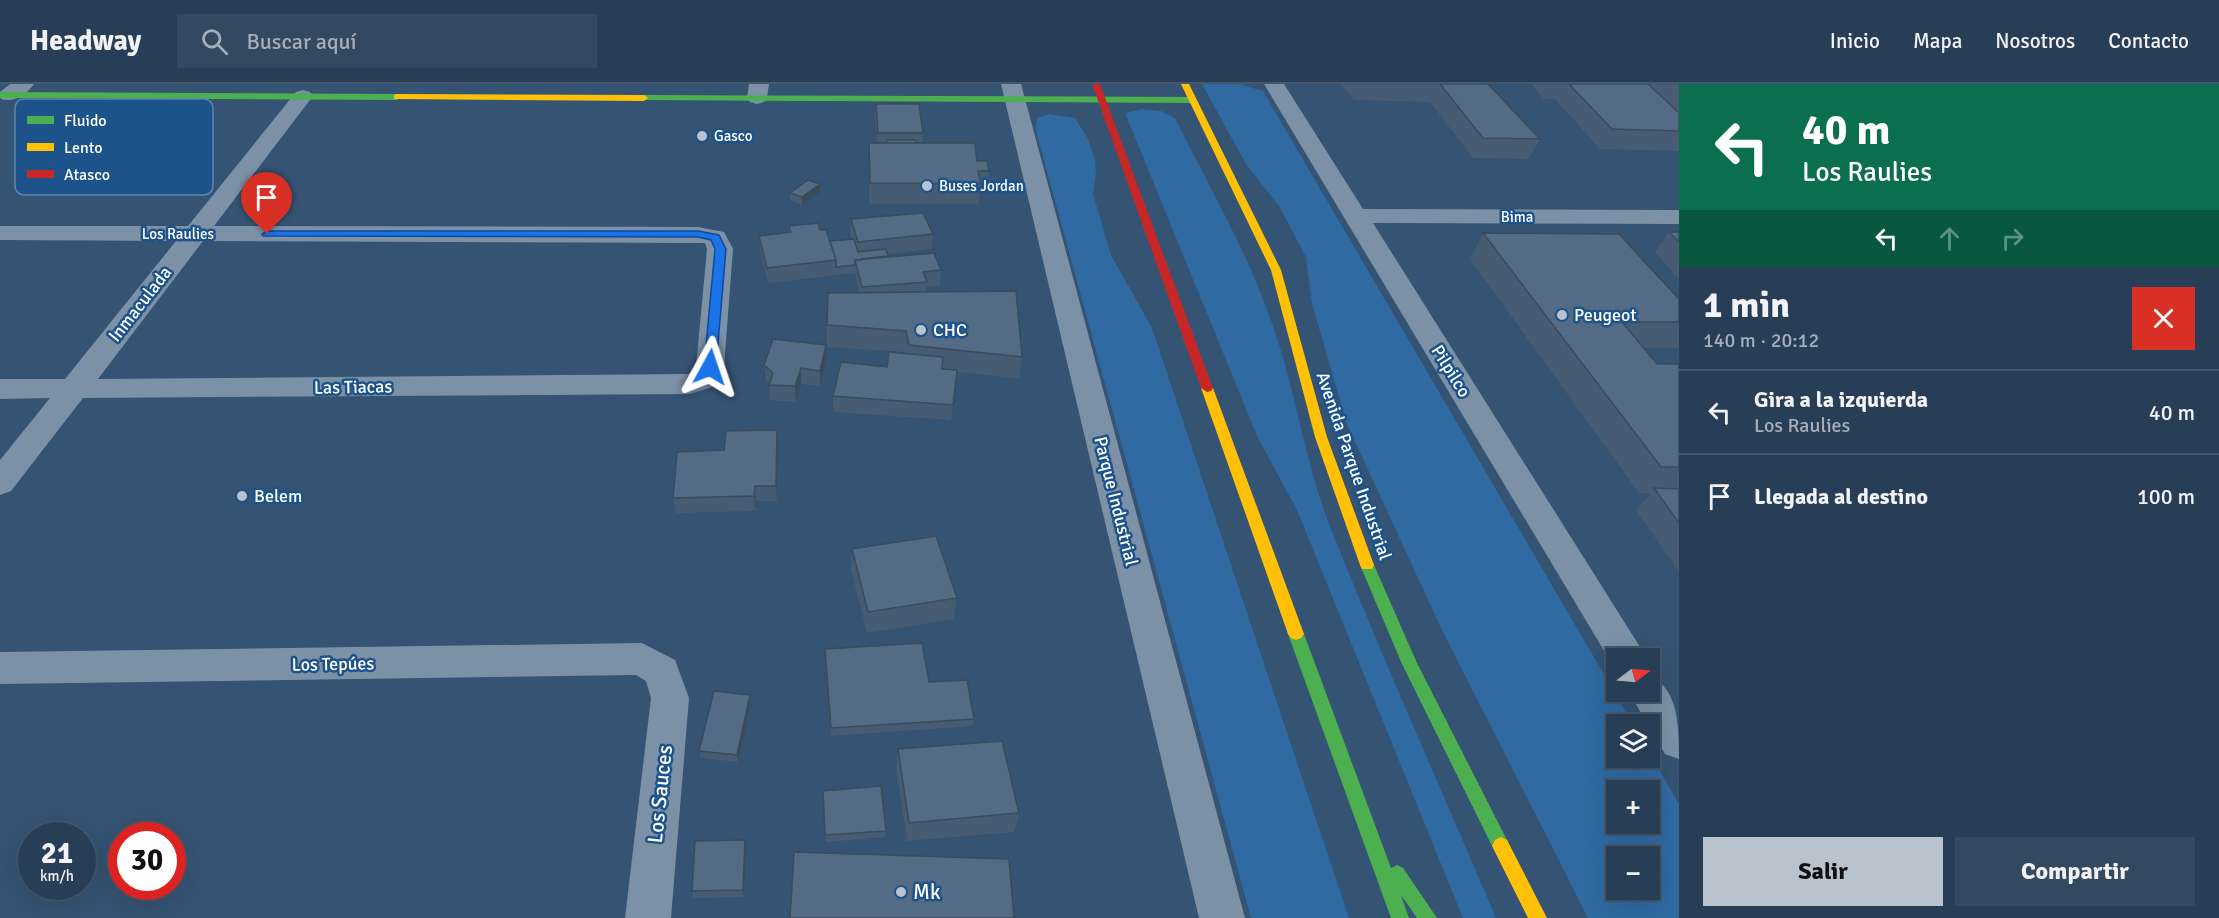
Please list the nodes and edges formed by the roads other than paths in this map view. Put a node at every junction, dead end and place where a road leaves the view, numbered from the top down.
1 (1096, 84) edge
2 (1185, 84) edge
3 (1274, 84) edge
4 (11, 91) edge
5 (758, 91) edge
6 (1013, 91) edge
7 (303, 96) junction
8 (1101, 99) junction
9 (1192, 100) junction
10 (1355, 216) junction
11 (1679, 217) edge
12 (0, 233) edge
13 (195, 234) junction
14 (705, 379) joint
15 (0, 389) edge
16 (74, 389) junction
17 (0, 483) edge
18 (1622, 648) edge
19 (0, 668) edge
20 (662, 671) joint
21 (1654, 702) edge
22 (1679, 741) edge
23 (1357, 801) junction
24 (648, 918) edge
25 (1221, 918) edge
26 (1400, 918) edge
27 (1428, 918) edge
28 (1538, 918) edge

1 - 8 main road
2 - 9 main road, Avenida Parque Industrial
3 - 10 street, Pilpilco
4 - 7 main road
5 - 6 main road
5 - 7 main road
6 - 8 main road
6 - 25 street, Parque Industrial
7 - 13 street, Inmaculada
8 - 9 main road
8 - 23 main road
9 - 28 main road, Avenida Parque Industrial
10 - 11 street, Bima
10 - 18 street, Pilpilco
12 - 13 street, Los Raulies
13 - 14 street, Los Raulies
13 - 16 street, Inmaculada
14 - 16 street, Las Tiacas
15 - 16 street, Las Tiacas
16 - 17 street, Inmaculada
19 - 20 street, Los Tepúes
20 - 24 street, Los Sauces
21 - 22 street
23 - 26 main road
23 - 27 main road

